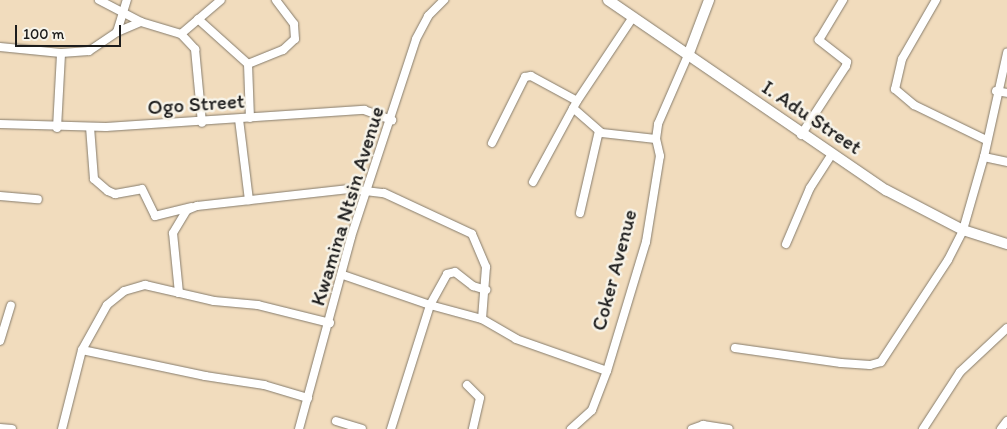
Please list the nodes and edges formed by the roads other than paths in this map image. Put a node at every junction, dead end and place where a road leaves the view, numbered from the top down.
1 (99, 0) edge
2 (127, 0) edge
3 (221, 0) edge
4 (276, 0) edge
5 (444, 0) edge
6 (709, 0) edge
7 (843, 0) edge
8 (936, 0) edge
9 (612, 1) edge
10 (123, 11) junction
11 (633, 17) junction
12 (198, 19) junction
13 (141, 22) junction
14 (117, 32) junction
15 (181, 34) junction
16 (0, 46) edge
17 (61, 52) junction
18 (1007, 53) edge
19 (689, 54) junction
20 (248, 64) junction
21 (996, 91) junction
22 (1007, 92) edge
23 (575, 105) junction
24 (250, 118) junction
25 (239, 119) junction
26 (392, 120) junction
27 (202, 123) junction
28 (0, 124) edge
29 (90, 127) junction
30 (57, 128) junction
31 (599, 130) junction
32 (801, 134) junction
33 (656, 138) junction
34 (986, 140) junction
35 (492, 143) dead end
36 (832, 154) junction
37 (984, 157) junction
38 (1007, 162) edge
39 (533, 182) dead end
40 (366, 190) junction
41 (0, 196) edge
42 (38, 199) dead end
43 (249, 200) junction
44 (191, 207) junction
45 (580, 214) dead end
46 (963, 230) junction
47 (786, 244) dead end
48 (1007, 244) edge
49 (343, 275) junction
50 (486, 290) junction
51 (178, 293) junction
52 (430, 305) junction
53 (11, 306) dead end
54 (482, 319) junction
55 (330, 323) junction
56 (1007, 328) edge
57 (0, 341) edge
58 (735, 348) dead end
59 (82, 350) junction
60 (607, 371) junction
61 (467, 385) dead end
62 (308, 398) junction
63 (336, 421) dead end
64 (1007, 421) edge
65 (0, 428) edge
66 (12, 429) edge
67 (62, 429) edge
68 (299, 429) edge
69 (362, 429) edge
70 (391, 429) edge
71 (473, 429) edge
72 (571, 429) edge
73 (692, 429) edge
74 (729, 429) edge
75 (924, 429) edge
76 (1001, 429) edge

1 - 10 street
2 - 10 street
3 - 12 street
4 - 20 street
5 - 26 street, Kwamina Ntsin Avenue
6 - 19 street, Coker Avenue
7 - 32 street
8 - 34 street
9 - 11 street, I. Adu Street
10 - 13 street
10 - 14 street
11 - 19 street, I. Adu Street
11 - 23 street
12 - 15 street
12 - 20 street
13 - 14 street
13 - 15 street
14 - 17 street
15 - 27 street
16 - 17 street
17 - 30 street
18 - 21 street
19 - 32 street, I. Adu Street
19 - 33 street, Coker Avenue
20 - 24 street
21 - 22 street
21 - 34 street
23 - 31 street
23 - 35 street
23 - 39 street
24 - 25 street, Ogo Street
24 - 26 street, Ogo Street
25 - 27 street, Ogo Street
25 - 43 street
26 - 40 street, Kwamina Ntsin Avenue
27 - 29 street, Ogo Street
28 - 30 street, Ogo Street
29 - 30 street, Ogo Street
29 - 44 street
31 - 33 street
31 - 45 street
32 - 36 street, I. Adu Street
33 - 60 street, Coker Avenue
34 - 37 street
36 - 46 street, I. Adu Street
36 - 47 street
37 - 38 street
37 - 46 street
40 - 43 street
40 - 49 street, Kwamina Ntsin Avenue
40 - 50 street
41 - 42 street
43 - 44 street
44 - 51 street
46 - 48 street, I. Adu Street
46 - 58 street
49 - 52 street
49 - 55 street, Kwamina Ntsin Avenue
50 - 52 street
50 - 54 street
51 - 55 street
51 - 59 street
52 - 54 street
52 - 70 street
53 - 57 street
54 - 60 street
55 - 62 street, Kwamina Ntsin Avenue
56 - 75 street
59 - 62 street
59 - 67 street
60 - 72 street, Coker Avenue
61 - 71 street
62 - 68 street, Kwamina Ntsin Avenue
63 - 69 street
64 - 76 street
65 - 66 street
73 - 74 street

